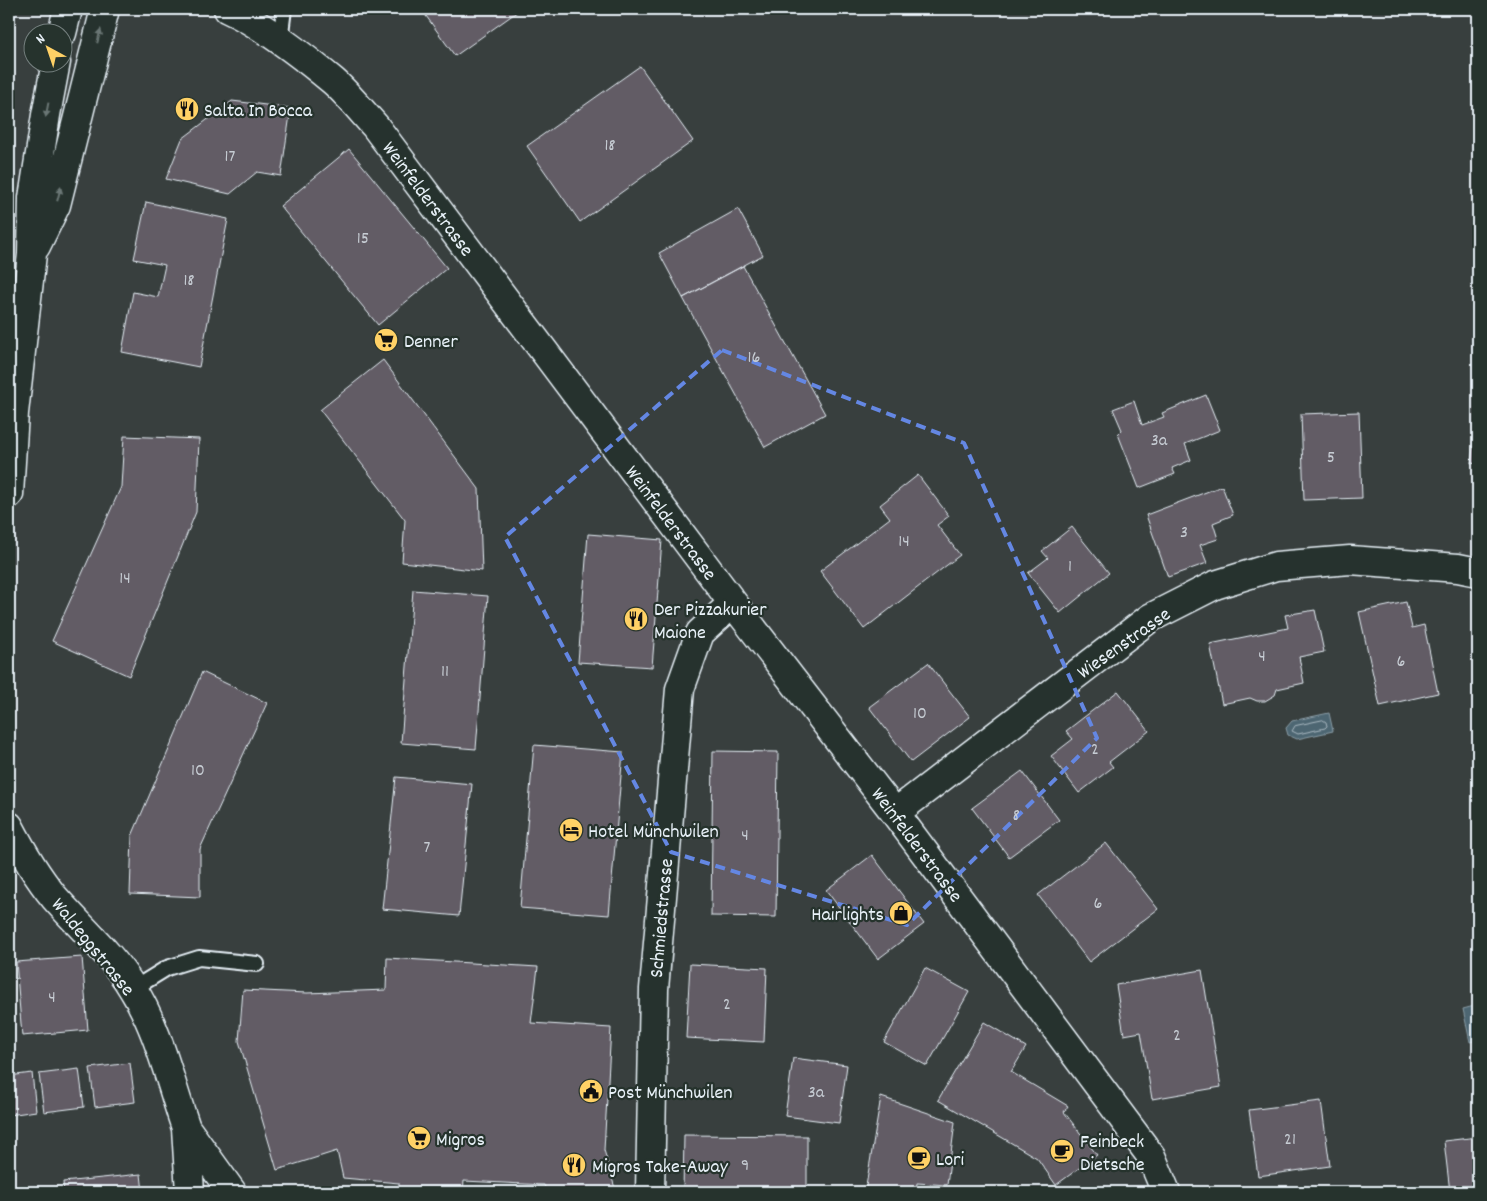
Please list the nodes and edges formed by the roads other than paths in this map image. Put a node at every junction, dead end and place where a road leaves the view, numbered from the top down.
1 (68, 9) edge
2 (105, 9) edge
3 (228, 9) edge
4 (284, 9) edge
5 (65, 22) edge
6 (280, 41) junction
7 (54, 72) edge
8 (32, 254) junction
9 (9, 494) edge
10 (1478, 572) edge
11 (733, 603) junction
12 (895, 813) junction
13 (9, 826) edge
14 (257, 964) dead end
15 (133, 989) junction
16 (186, 1128) junction
17 (190, 1192) edge
18 (232, 1192) edge
19 (650, 1192) edge
20 (1166, 1192) edge

1 - 5 street
8 -> 2 street
3 - 6 street, Weinfelderstrasse
4 - 6 lane
6 - 11 street, Weinfelderstrasse
7 -> 8 street
8 - 9 street
10 - 12 street, Wiesenstrasse
11 - 12 street, Weinfelderstrasse
11 - 19 street, Schmiedstrasse
12 - 20 street, Weinfelderstrasse
13 - 15 street, Waldeggstrasse
14 - 15 lane
15 - 16 street, Waldeggstrasse
16 - 17 street, Waldeggstrasse
16 - 18 street, Waldeggstrasse

